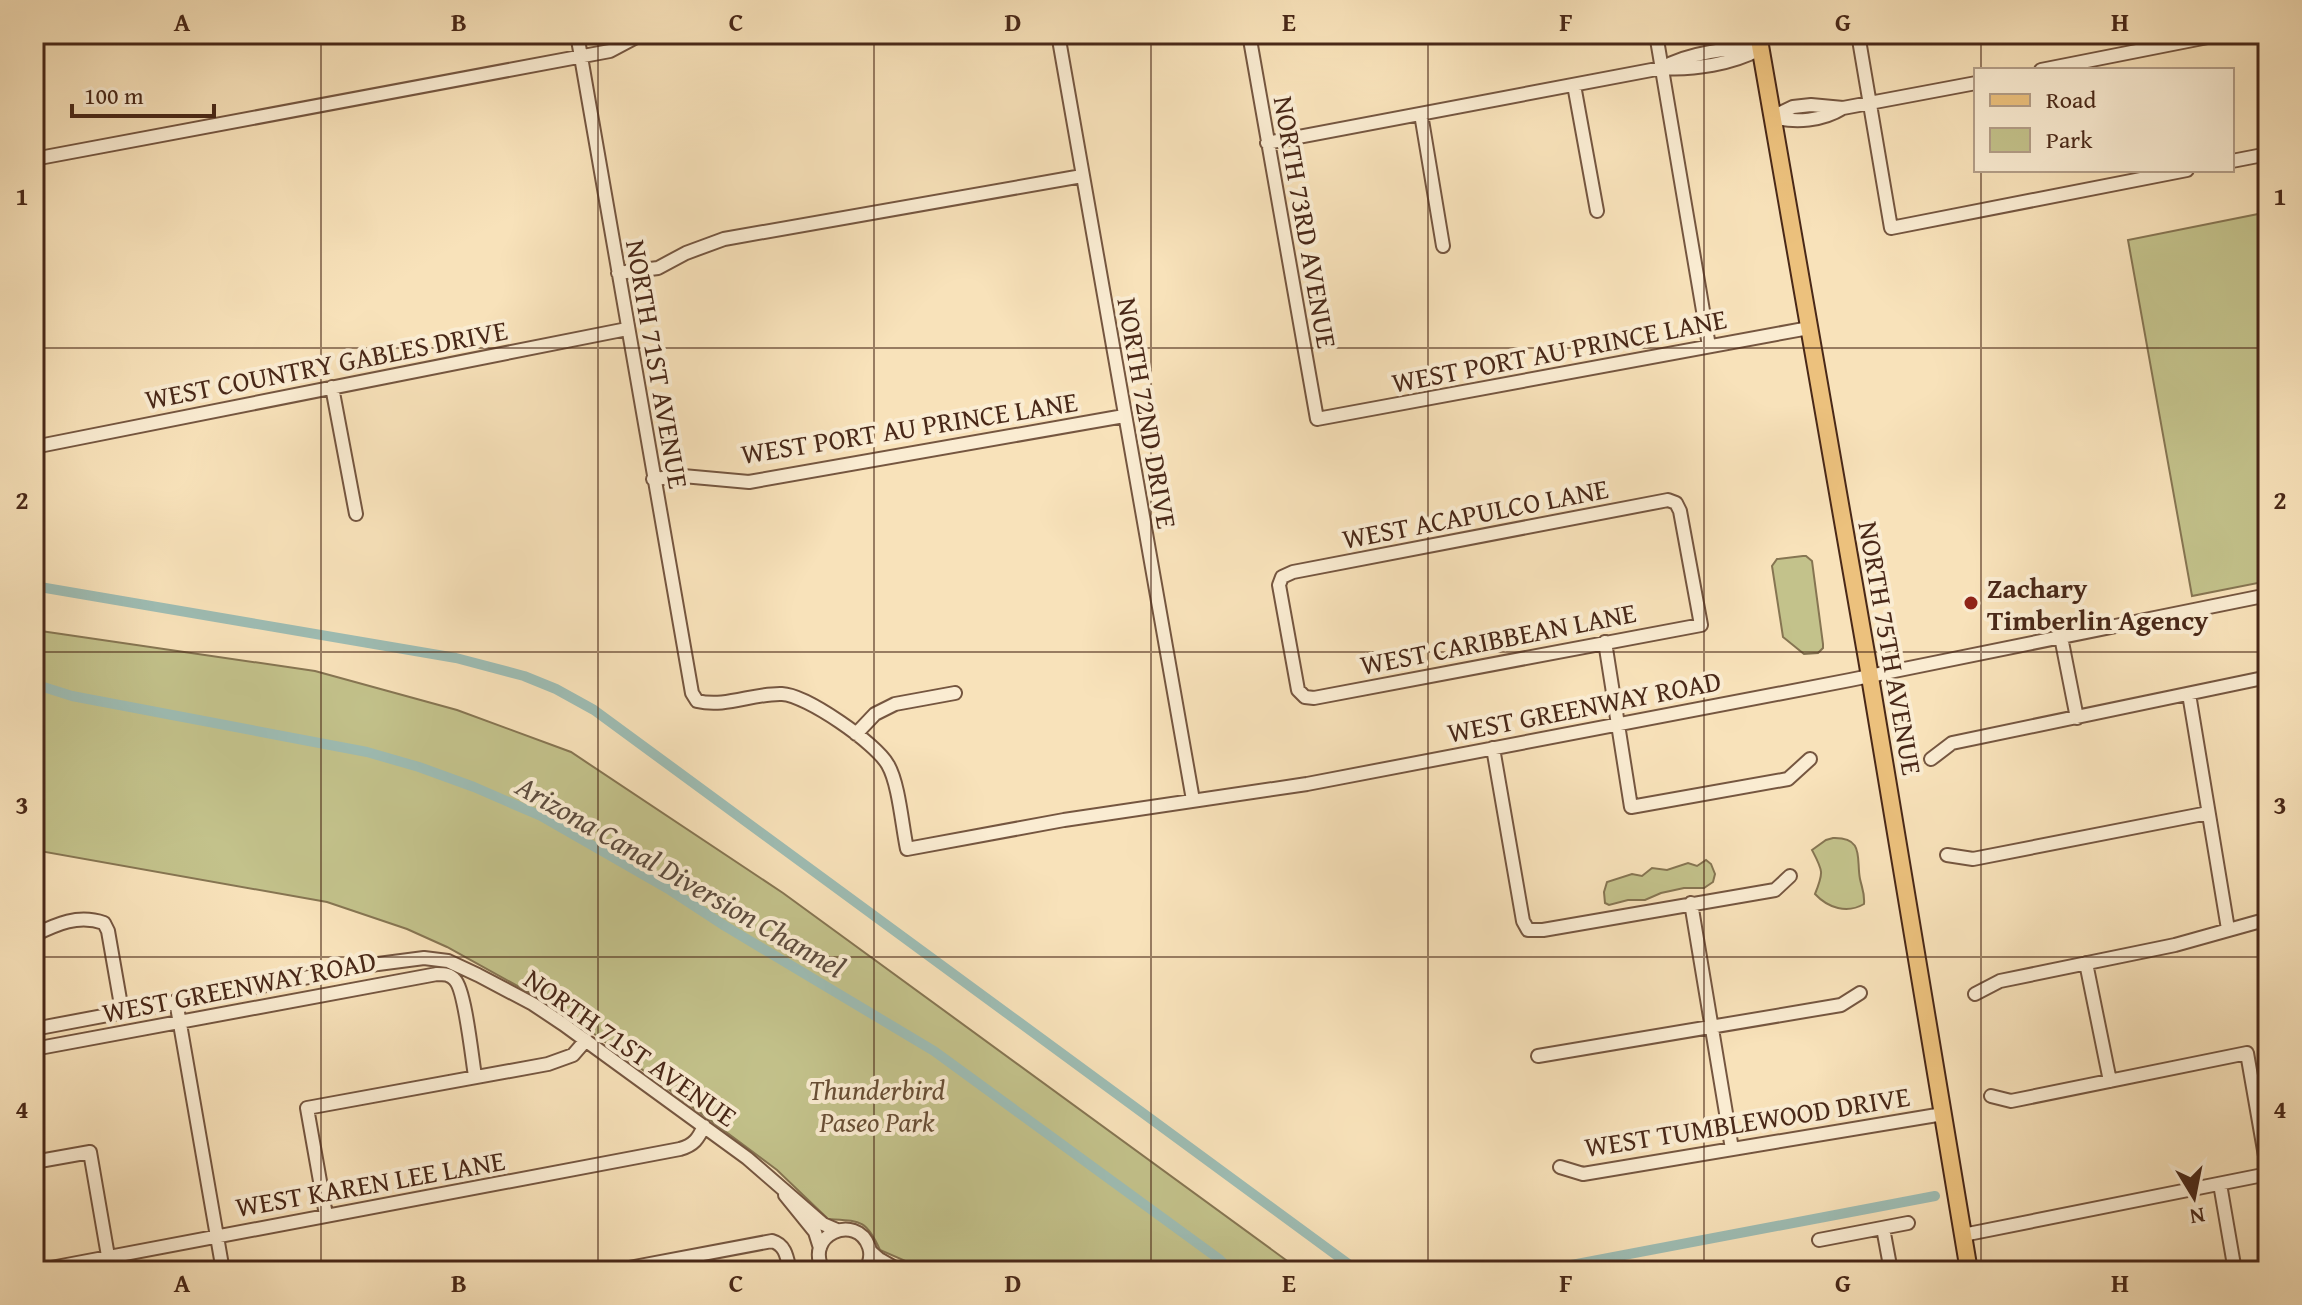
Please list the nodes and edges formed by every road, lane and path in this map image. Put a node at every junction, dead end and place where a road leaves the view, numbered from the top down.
1 (577, 34) edge
2 (642, 34) edge
3 (1058, 34) edge
4 (1249, 34) edge
5 (1656, 34) edge
6 (1858, 34) edge
7 (2223, 34) edge
8 (1759, 42) edge
9 (581, 57) junction
10 (1662, 68) junction
11 (2051, 68) edge
12 (1974, 83) edge
13 (1574, 85) junction
14 (1870, 104) junction
15 (1421, 114) junction
16 (1772, 117) junction
17 (1267, 143) junction
18 (2268, 154) edge
19 (34, 159) edge
20 (2234, 161) edge
21 (2177, 172) edge
22 (1082, 176) junction
23 (1597, 211) dead end
24 (1443, 246) dead end
25 (618, 273) junction
26 (1809, 328) junction
27 (627, 329) junction
28 (1709, 346) junction
29 (332, 387) junction
30 (1124, 416) junction
31 (1317, 419) joint
32 (34, 447) edge
33 (653, 479) junction
34 (356, 514) dead end
35 (2268, 595) edge
36 (1701, 625) joint
37 (2061, 637) junction
38 (1605, 642) junction
39 (1869, 676) junction
40 (2268, 677) edge
41 (955, 693) dead end
42 (2189, 694) junction
43 (1305, 697) joint
44 (2077, 718) junction
45 (1619, 724) junction
46 (856, 734) junction
47 (1493, 748) junction
48 (1810, 759) dead end
49 (1931, 759) dead end
50 (1193, 800) junction
51 (2208, 813) junction
52 (1947, 855) dead end
53 (1790, 876) dead end
54 (1691, 903) junction
55 (2268, 919) edge
56 (2228, 929) junction
57 (34, 935) edge
58 (448, 961) joint
59 (2086, 963) junction
60 (1860, 993) dead end
61 (1975, 994) dead end
62 (176, 1001) junction
63 (122, 1011) junction
64 (180, 1021) junction
65 (1712, 1028) junction
66 (34, 1029) edge
67 (586, 1040) junction
68 (34, 1049) edge
69 (1538, 1056) dead end
70 (475, 1076) junction
71 (2110, 1081) junction
72 (1991, 1096) dead end
73 (1943, 1114) junction
74 (704, 1126) junction
75 (1732, 1149) junction
76 (34, 1162) edge
77 (1560, 1167) dead end
78 (2268, 1173) edge
79 (2220, 1184) junction
80 (779, 1186) junction
81 (326, 1215) junction
82 (1908, 1223) dead end
83 (1883, 1228) junction
84 (837, 1230) junction
85 (217, 1235) junction
86 (1963, 1235) junction
87 (1819, 1240) dead end
88 (870, 1251) junction
89 (108, 1256) junction
90 (820, 1263) edge
91 (35, 1271) edge
92 (223, 1271) edge
93 (613, 1271) edge
94 (790, 1271) edge
95 (865, 1271) edge
96 (900, 1271) edge
97 (1891, 1271) edge
98 (1969, 1271) edge
99 (2235, 1271) edge

1 - 9 street, NORTH 71ST AVENUE
2 - 9 street
3 - 22 street, NORTH 72ND DRIVE
4 - 17 street, NORTH 73RD AVENUE
5 - 10 street
6 - 14 street
7 - 11 street
8 - 10 street
8 - 16 main road, NORTH 75TH AVENUE
9 - 19 street
9 - 25 street, NORTH 71ST AVENUE
10 - 13 street
10 - 28 street
12 - 14 street
13 - 15 street
13 - 23 street
14 - 16 street
14 - 21 street
15 - 17 street
15 - 24 street
16 - 26 main road, NORTH 75TH AVENUE
17 - 31 street, NORTH 73RD AVENUE
18 - 20 street
22 - 25 street
22 - 30 street, NORTH 72ND DRIVE
25 - 27 street, NORTH 71ST AVENUE
26 - 28 street, WEST PORT AU PRINCE LANE
26 - 39 main road, NORTH 75TH AVENUE
27 - 29 street, WEST COUNTRY GABLES DRIVE
27 - 33 street, NORTH 71ST AVENUE
28 - 31 street, WEST PORT AU PRINCE LANE
29 - 32 street, WEST COUNTRY GABLES DRIVE
29 - 34 street
30 - 33 street, WEST PORT AU PRINCE LANE
30 - 50 street, NORTH 72ND DRIVE
33 - 46 street, NORTH 71ST AVENUE
35 - 37 street, WEST GREENWAY ROAD
36 - 38 street, WEST CARIBBEAN LANE
36 - 43 street, WEST ACAPULCO LANE
37 - 39 street, WEST GREENWAY ROAD
37 - 44 street
38 - 43 street, WEST CARIBBEAN LANE
38 - 45 street
39 - 45 street, WEST GREENWAY ROAD
39 - 73 main road, NORTH 75TH AVENUE
40 - 42 street
41 - 46 street
42 - 44 street
42 - 51 street
44 - 49 street
45 - 47 street, WEST GREENWAY ROAD
45 - 48 street
46 - 50 street, WEST GREENWAY ROAD
47 - 50 street, WEST GREENWAY ROAD
47 - 54 street
51 - 52 street
51 - 56 street
53 - 54 street
54 - 65 street
55 - 56 street
56 - 59 street
57 - 63 street
58 - 62 street, WEST GREENWAY ROAD
58 - 67 street, NORTH 71ST AVENUE
59 - 61 street
59 - 71 street
60 - 65 street
62 - 63 street, WEST GREENWAY ROAD
62 - 64 street
63 - 66 street, WEST GREENWAY ROAD
64 - 68 street, WEST GREENWAY ROAD
64 - 70 street, WEST GREENWAY ROAD
64 - 85 street
65 - 69 street
65 - 75 street
67 - 70 street
67 - 74 street, NORTH 71ST AVENUE
70 - 81 street
71 - 72 street
71 - 78 street
73 - 75 street, WEST TUMBLEWOOD DRIVE
73 - 86 main road, NORTH 75TH AVENUE
74 - 80 street, NORTH 71ST AVENUE
74 - 81 street, WEST KAREN LEE LANE
75 - 77 street, WEST TUMBLEWOOD DRIVE
76 - 89 street
78 - 79 street
79 - 86 street
79 - 99 street
80 - 84 street, NORTH 71ST AVENUE
80 - 90 street, NORTH 71ST AVENUE
81 - 85 street, WEST KAREN LEE LANE
82 - 83 street
83 - 87 street
83 - 97 street
84 - 88 street, NORTH 71ST AVENUE
84 - 90 street, NORTH 71ST AVENUE
85 - 89 street, WEST KAREN LEE LANE
85 - 92 street
86 - 98 main road, NORTH 75TH AVENUE
88 - 95 street
88 - 96 street, NORTH 71ST AVENUE
89 - 91 street, WEST KAREN LEE LANE
93 - 94 street

